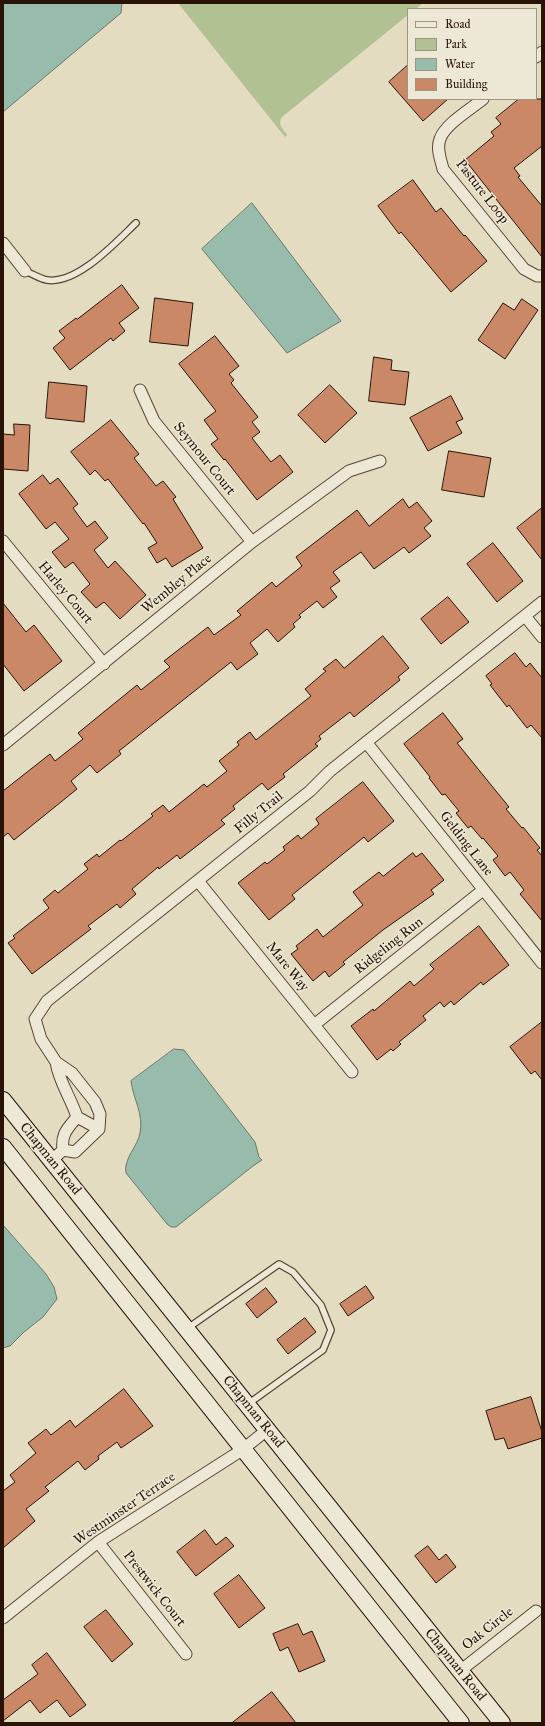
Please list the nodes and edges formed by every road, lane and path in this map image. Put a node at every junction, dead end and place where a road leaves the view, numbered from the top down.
1 (482, 100) edge
2 (136, 223) dead end
3 (3, 243) edge
4 (25, 270) joint
5 (542, 276) edge
6 (140, 390) dead end
7 (380, 461) dead end
8 (3, 541) edge
9 (252, 542) junction
10 (542, 602) edge
11 (525, 616) junction
12 (542, 637) edge
13 (104, 664) junction
14 (366, 742) junction
15 (3, 745) edge
16 (198, 881) junction
17 (484, 890) junction
18 (542, 964) edge
19 (314, 1025) junction
20 (56, 1062) junction
21 (352, 1072) dead end
22 (3, 1100) edge
23 (77, 1117) junction
24 (99, 1129) junction
25 (3, 1147) edge
26 (63, 1150) junction
27 (51, 1161) junction
28 (186, 1329) junction
29 (247, 1404) junction
30 (267, 1430) junction
31 (242, 1450) junction
32 (98, 1542) junction
33 (536, 1611) dead end
34 (3, 1618) edge
35 (186, 1654) dead end
36 (460, 1671) junction
37 (461, 1723) edge
38 (502, 1723) edge

1 - 5 street, Pasture Loop
2 - 4 lane
3 - 4 street
6 - 9 street, Seymour Court
7 - 9 street, Wembley Place
8 - 13 street, Harley Court
9 - 13 street, Wembley Place
10 - 11 street, Filly Trail
11 - 12 street
11 - 14 street, Filly Trail
13 - 15 street, Wembley Place
14 - 16 street, Filly Trail
14 - 17 street, Gelding Lane
16 - 19 street, Mare Way
16 - 20 street, Filly Trail
17 - 18 street, Gelding Lane
17 - 19 street, Ridgeling Run
19 - 21 street, Mare Way
20 - 23 street
20 - 24 street
22 - 27 street, Chapman Road
23 - 24 street
23 - 26 street
24 - 26 street
25 - 31 street, Chapman Road
26 - 27 street
27 - 28 street, Chapman Road
28 - 29 street, Chapman Road
28 - 29 lane
29 - 30 street, Chapman Road
30 - 31 street, Westminster Terrace
30 - 36 street, Chapman Road
31 - 32 street, Westminster Terrace
31 - 37 street, Chapman Road
32 - 34 street, Westminster Terrace
32 - 35 street, Prestwick Court
33 - 36 street, Oak Circle
36 - 38 street, Chapman Road

